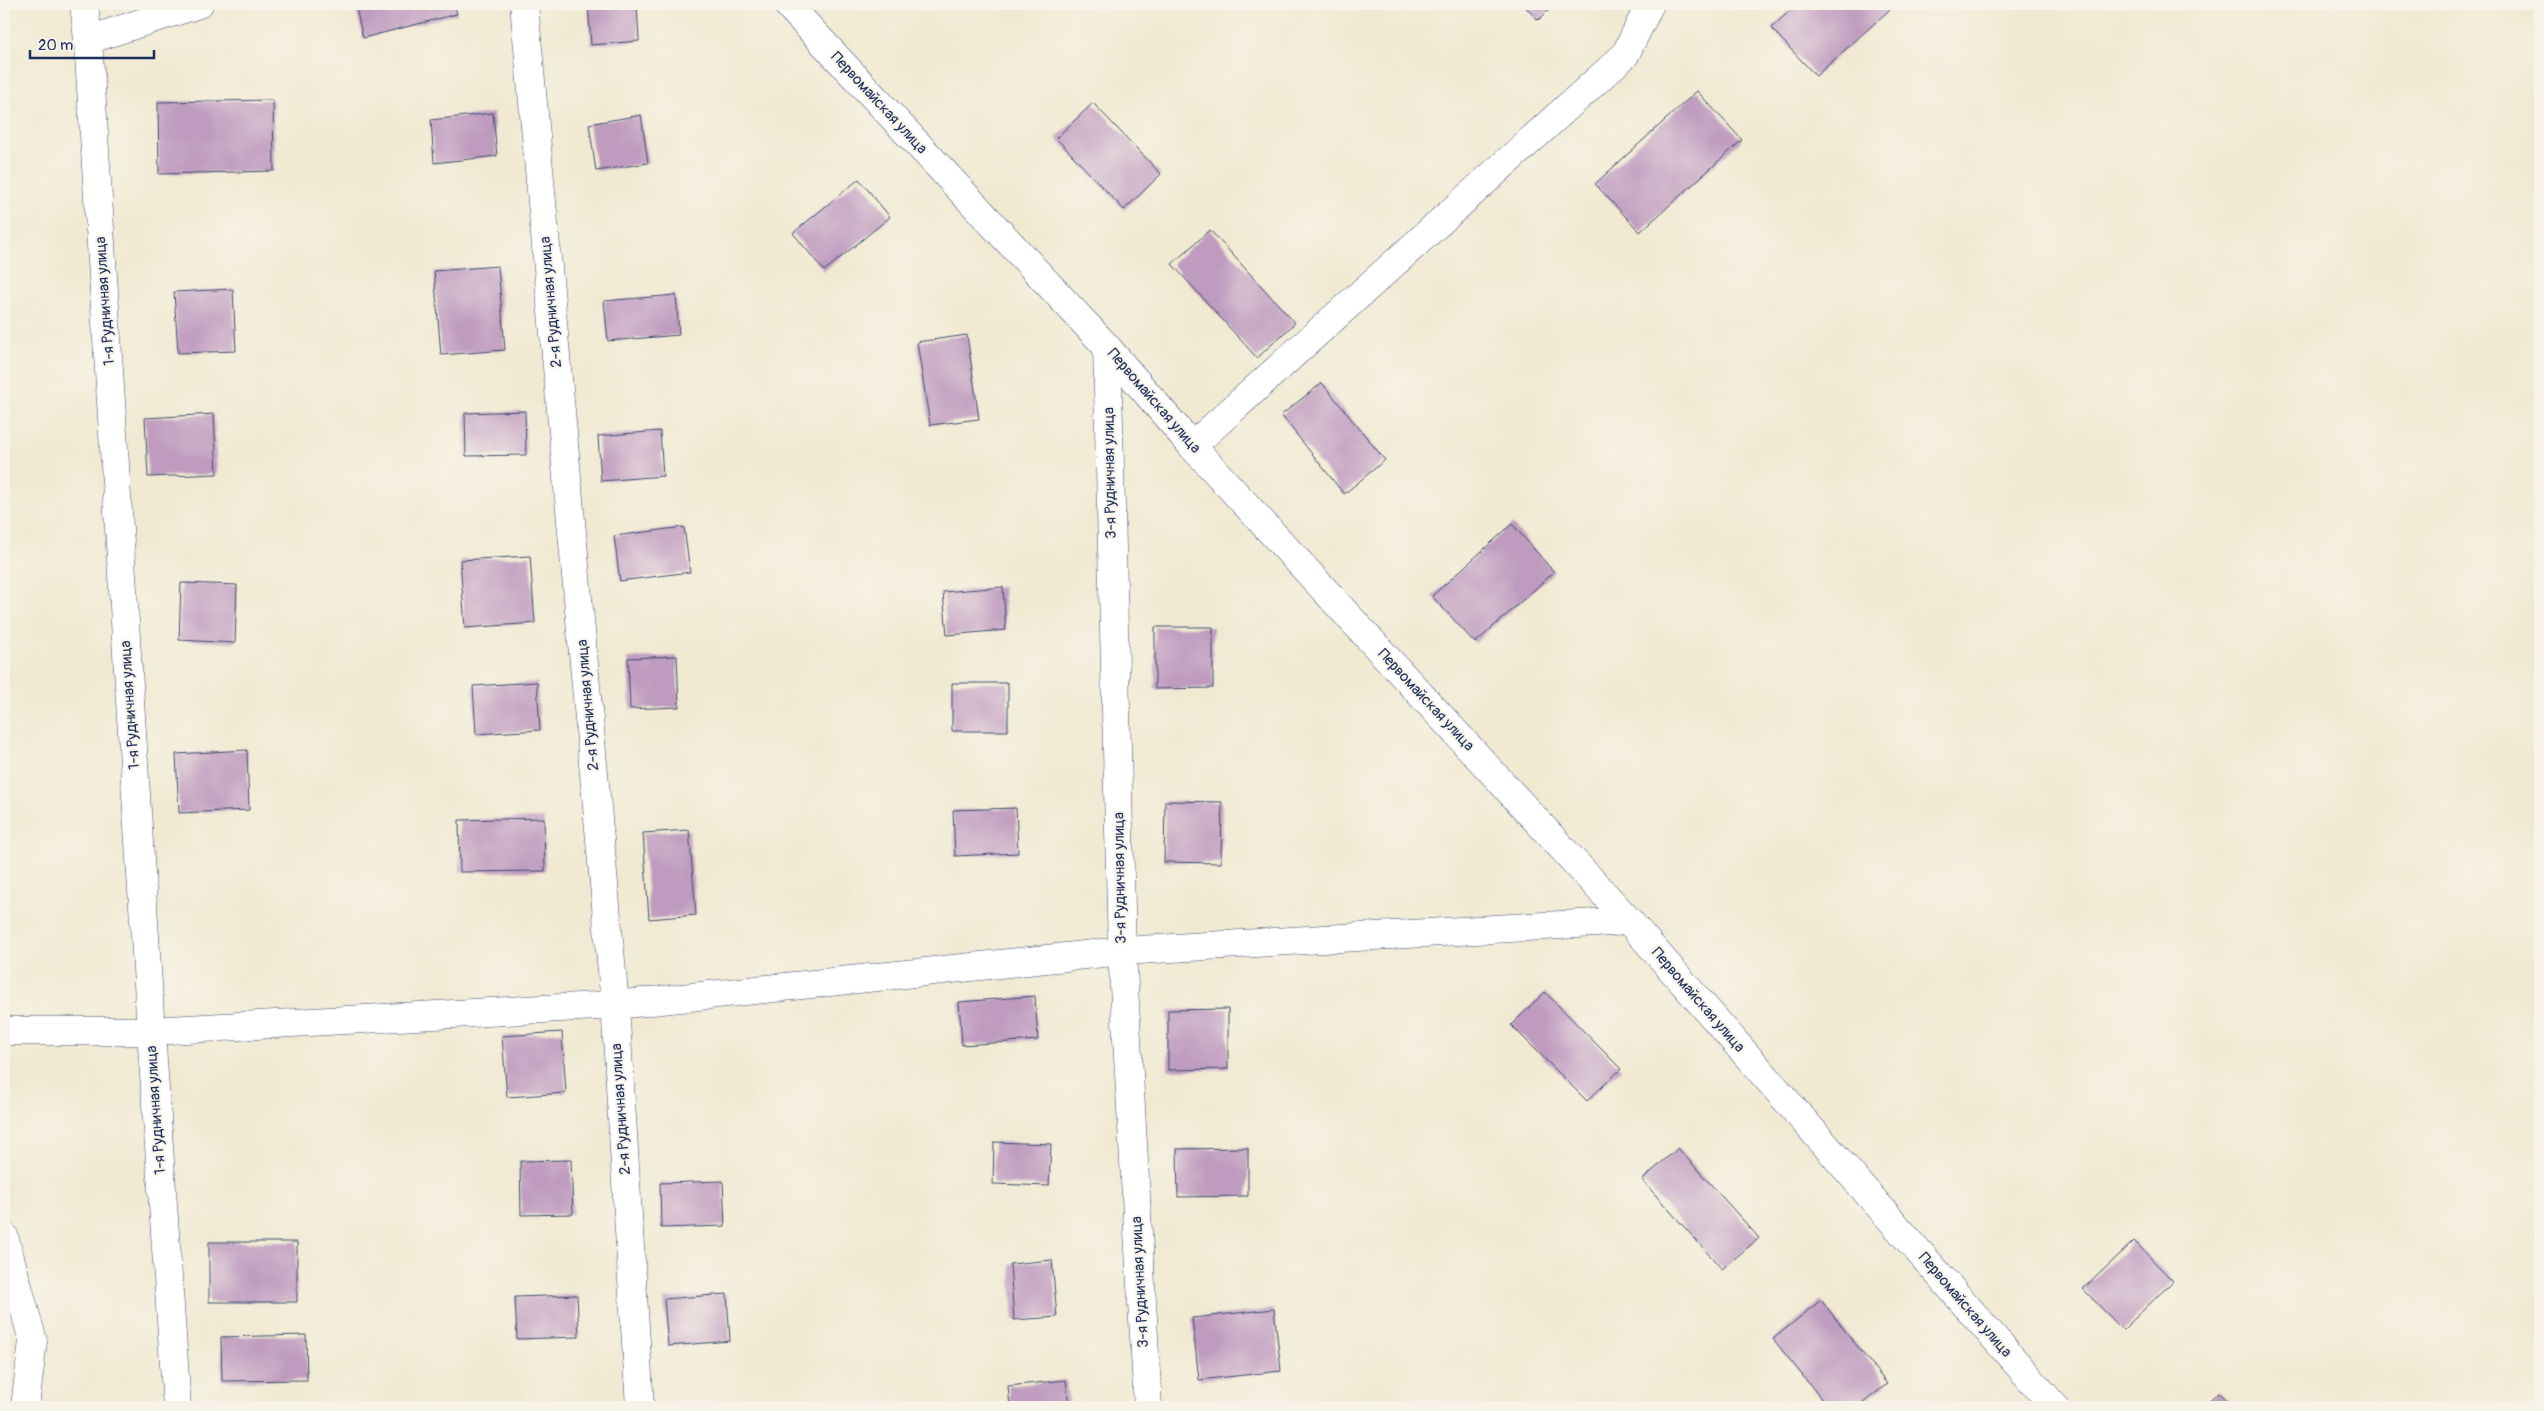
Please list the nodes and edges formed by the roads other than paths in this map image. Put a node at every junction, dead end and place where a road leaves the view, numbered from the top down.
1 (84, 4) edge
2 (199, 4) edge
3 (524, 4) edge
4 (787, 4) edge
5 (1650, 4) edge
6 (88, 40) junction
7 (1107, 347) junction
8 (1192, 446) junction
9 (1629, 921) junction
10 (1122, 951) junction
11 (615, 1005) junction
12 (4, 1031) edge
13 (150, 1031) junction
14 (4, 1236) edge
15 (25, 1407) edge
16 (177, 1407) edge
17 (640, 1407) edge
18 (1148, 1407) edge
19 (2055, 1407) edge

1 - 6 street, 1-я Рудничная улица
2 - 6 street
3 - 11 street, 2-я Рудничная улица
4 - 7 street, Первомайская улица
5 - 8 street
6 - 13 street, 1-я Рудничная улица
7 - 8 street, Первомайская улица
7 - 10 street, 3-я Рудничная улица
8 - 9 street, Первомайская улица
9 - 10 street
9 - 19 street, Первомайская улица
10 - 11 street
10 - 18 street, 3-я Рудничная улица
11 - 13 street
11 - 17 street, 2-я Рудничная улица
12 - 13 street
13 - 16 street, 1-я Рудничная улица
14 - 15 street

